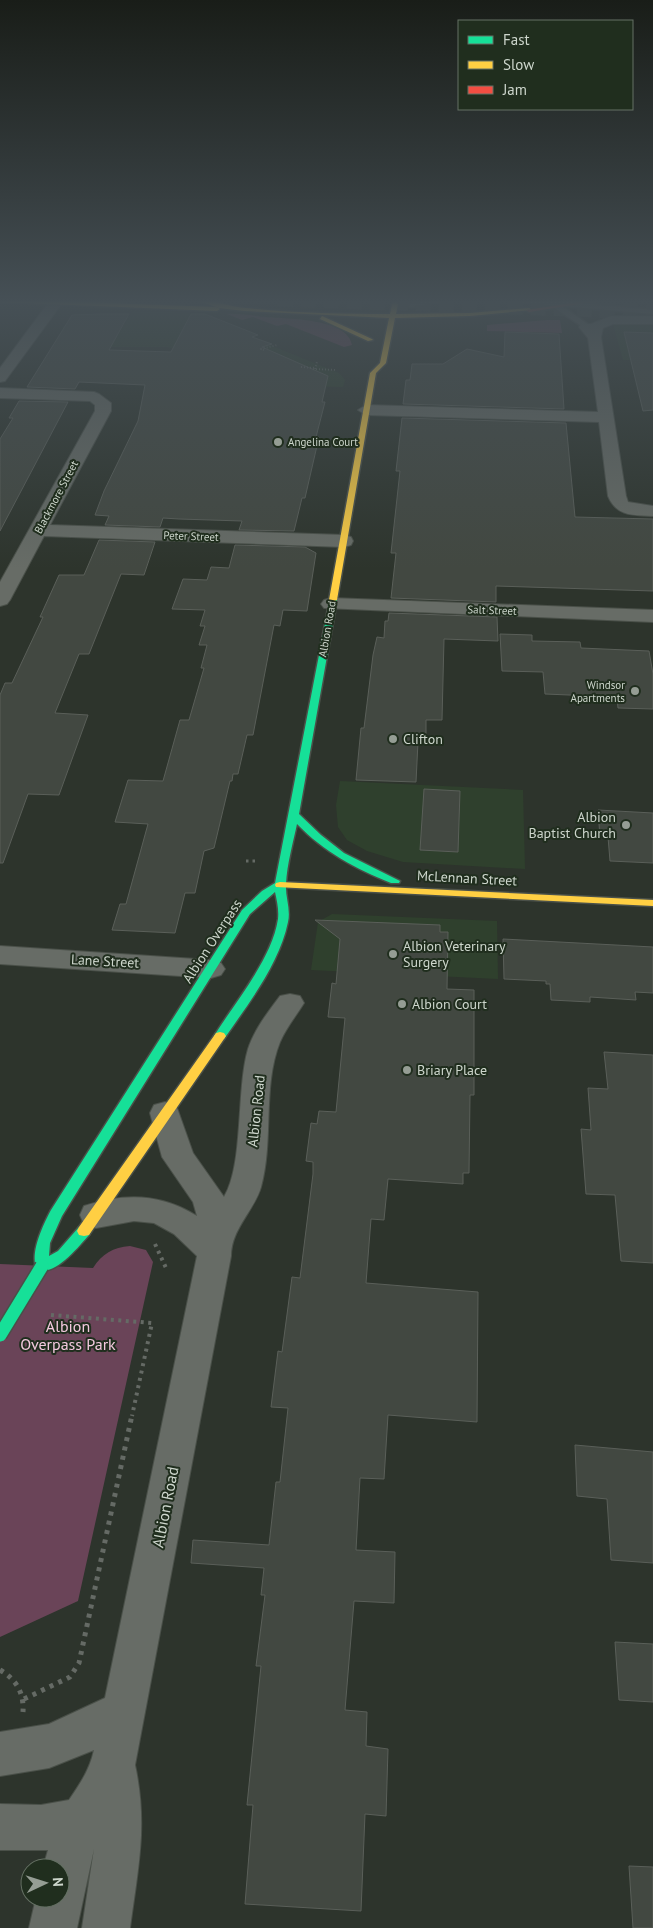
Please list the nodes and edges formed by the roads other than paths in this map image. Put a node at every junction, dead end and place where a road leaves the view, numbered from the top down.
1 (370, 389) edge
2 (600, 389) edge
3 (0, 393) edge
4 (366, 410) junction
5 (605, 417) junction
6 (653, 511) edge
7 (38, 530) junction
8 (344, 541) junction
9 (0, 600) edge
10 (331, 604) junction
11 (653, 616) edge
12 (294, 815) junction
13 (280, 884) junction
14 (424, 890) junction
15 (653, 903) edge
16 (0, 955) edge
17 (211, 969) junction
18 (290, 1002) dead end
19 (166, 1113) junction
20 (96, 1215) junction
21 (214, 1249) junction
22 (42, 1266) junction
23 (0, 1335) edge
24 (124, 1711) junction
25 (11, 1737) edge
26 (114, 1765) junction
27 (80, 1820) junction
28 (0, 1828) edge
29 (69, 1858) edge
30 (58, 1908) edge
31 (53, 1928) edge
32 (106, 1928) edge

1 - 4 main road, Albion Road
2 - 5 street
3 - 7 street, Blackmore Street
4 - 5 street
4 - 8 main road, Albion Road
5 - 6 street
7 - 8 street, Peter Street
7 - 9 street, Blackmore Street
8 - 10 main road, Albion Road
10 - 11 street, Salt Street
10 - 12 main road, Albion Road
12 - 13 main road, Albion Road
12 - 14 main road
13 - 14 main road, McLennan Street
13 - 17 main road, Albion Overpass
13 - 19 main road, Albion Overpass
14 - 15 main road, McLennan Street
16 - 17 street, Lane Street
17 - 22 main road, Albion Overpass
18 - 21 street, Albion Road
19 - 20 main road, Albion Overpass
19 - 21 street, Albion Road
20 - 21 street
20 - 22 main road, Albion Overpass
21 - 24 street, Albion Road
22 - 23 main road, Albion Overpass, bridge
24 - 25 street
24 - 26 street, Albion Road
26 - 27 street, Albion Road
26 - 32 street, Albion Road
27 - 28 street
27 - 29 street, Albion Road
30 - 31 street, Albion Road

